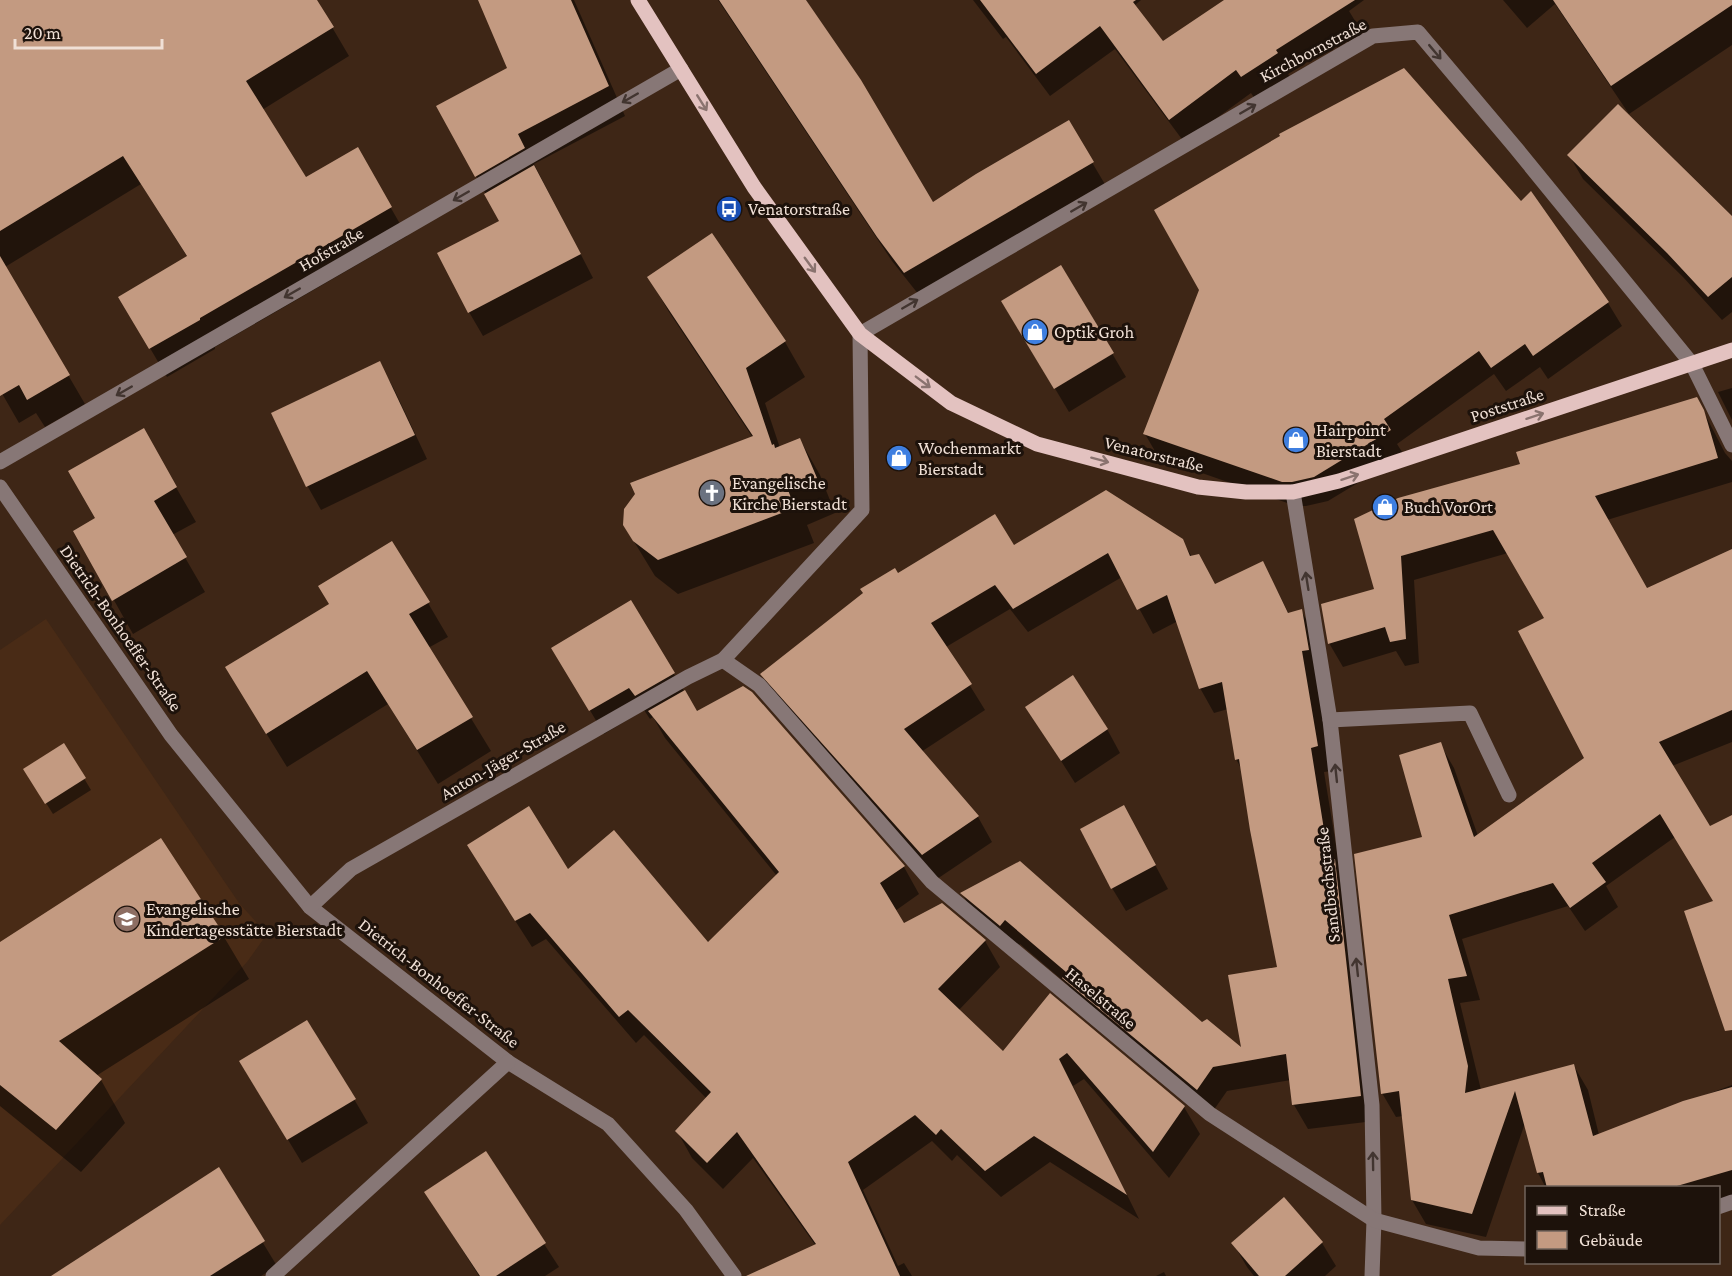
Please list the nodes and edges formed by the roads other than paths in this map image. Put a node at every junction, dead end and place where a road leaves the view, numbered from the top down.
1 (638, 0) edge
2 (681, 69) junction
3 (860, 334) junction
4 (1732, 350) edge
5 (1692, 364) junction
6 (1732, 446) edge
7 (0, 462) edge
8 (0, 488) edge
9 (1293, 492) junction
10 (723, 660) junction
11 (1330, 720) junction
12 (1509, 795) dead end
13 (310, 907) junction
14 (508, 1062) junction
15 (1374, 1220) junction
16 (1525, 1249) edge
17 (273, 1276) edge
18 (734, 1276) edge
19 (1372, 1276) edge

1 - 2 main road, Venatorstraße
2 -> 3 main road, Venatorstraße
2 -> 7 street, Hofstraße
3 -> 5 street, Kirchbornstraße
3 -> 9 main road, Venatorstraße
3 - 10 street
4 - 5 main road, Poststraße
5 - 6 street
9 -> 5 main road, Poststraße
8 - 13 street, Dietrich-Bonhoeffer-Straße
11 -> 9 street, Sandbachstraße
10 - 13 street, Anton-Jäger-Straße
10 - 15 street, Haselstraße
11 - 12 street
15 -> 11 street, Sandbachstraße
13 - 14 street, Dietrich-Bonhoeffer-Straße
14 - 17 street
14 - 18 street, Dietrich-Bonhoeffer-Straße
15 - 16 street, Haselstraße
15 - 19 street, Sandbachstraße

